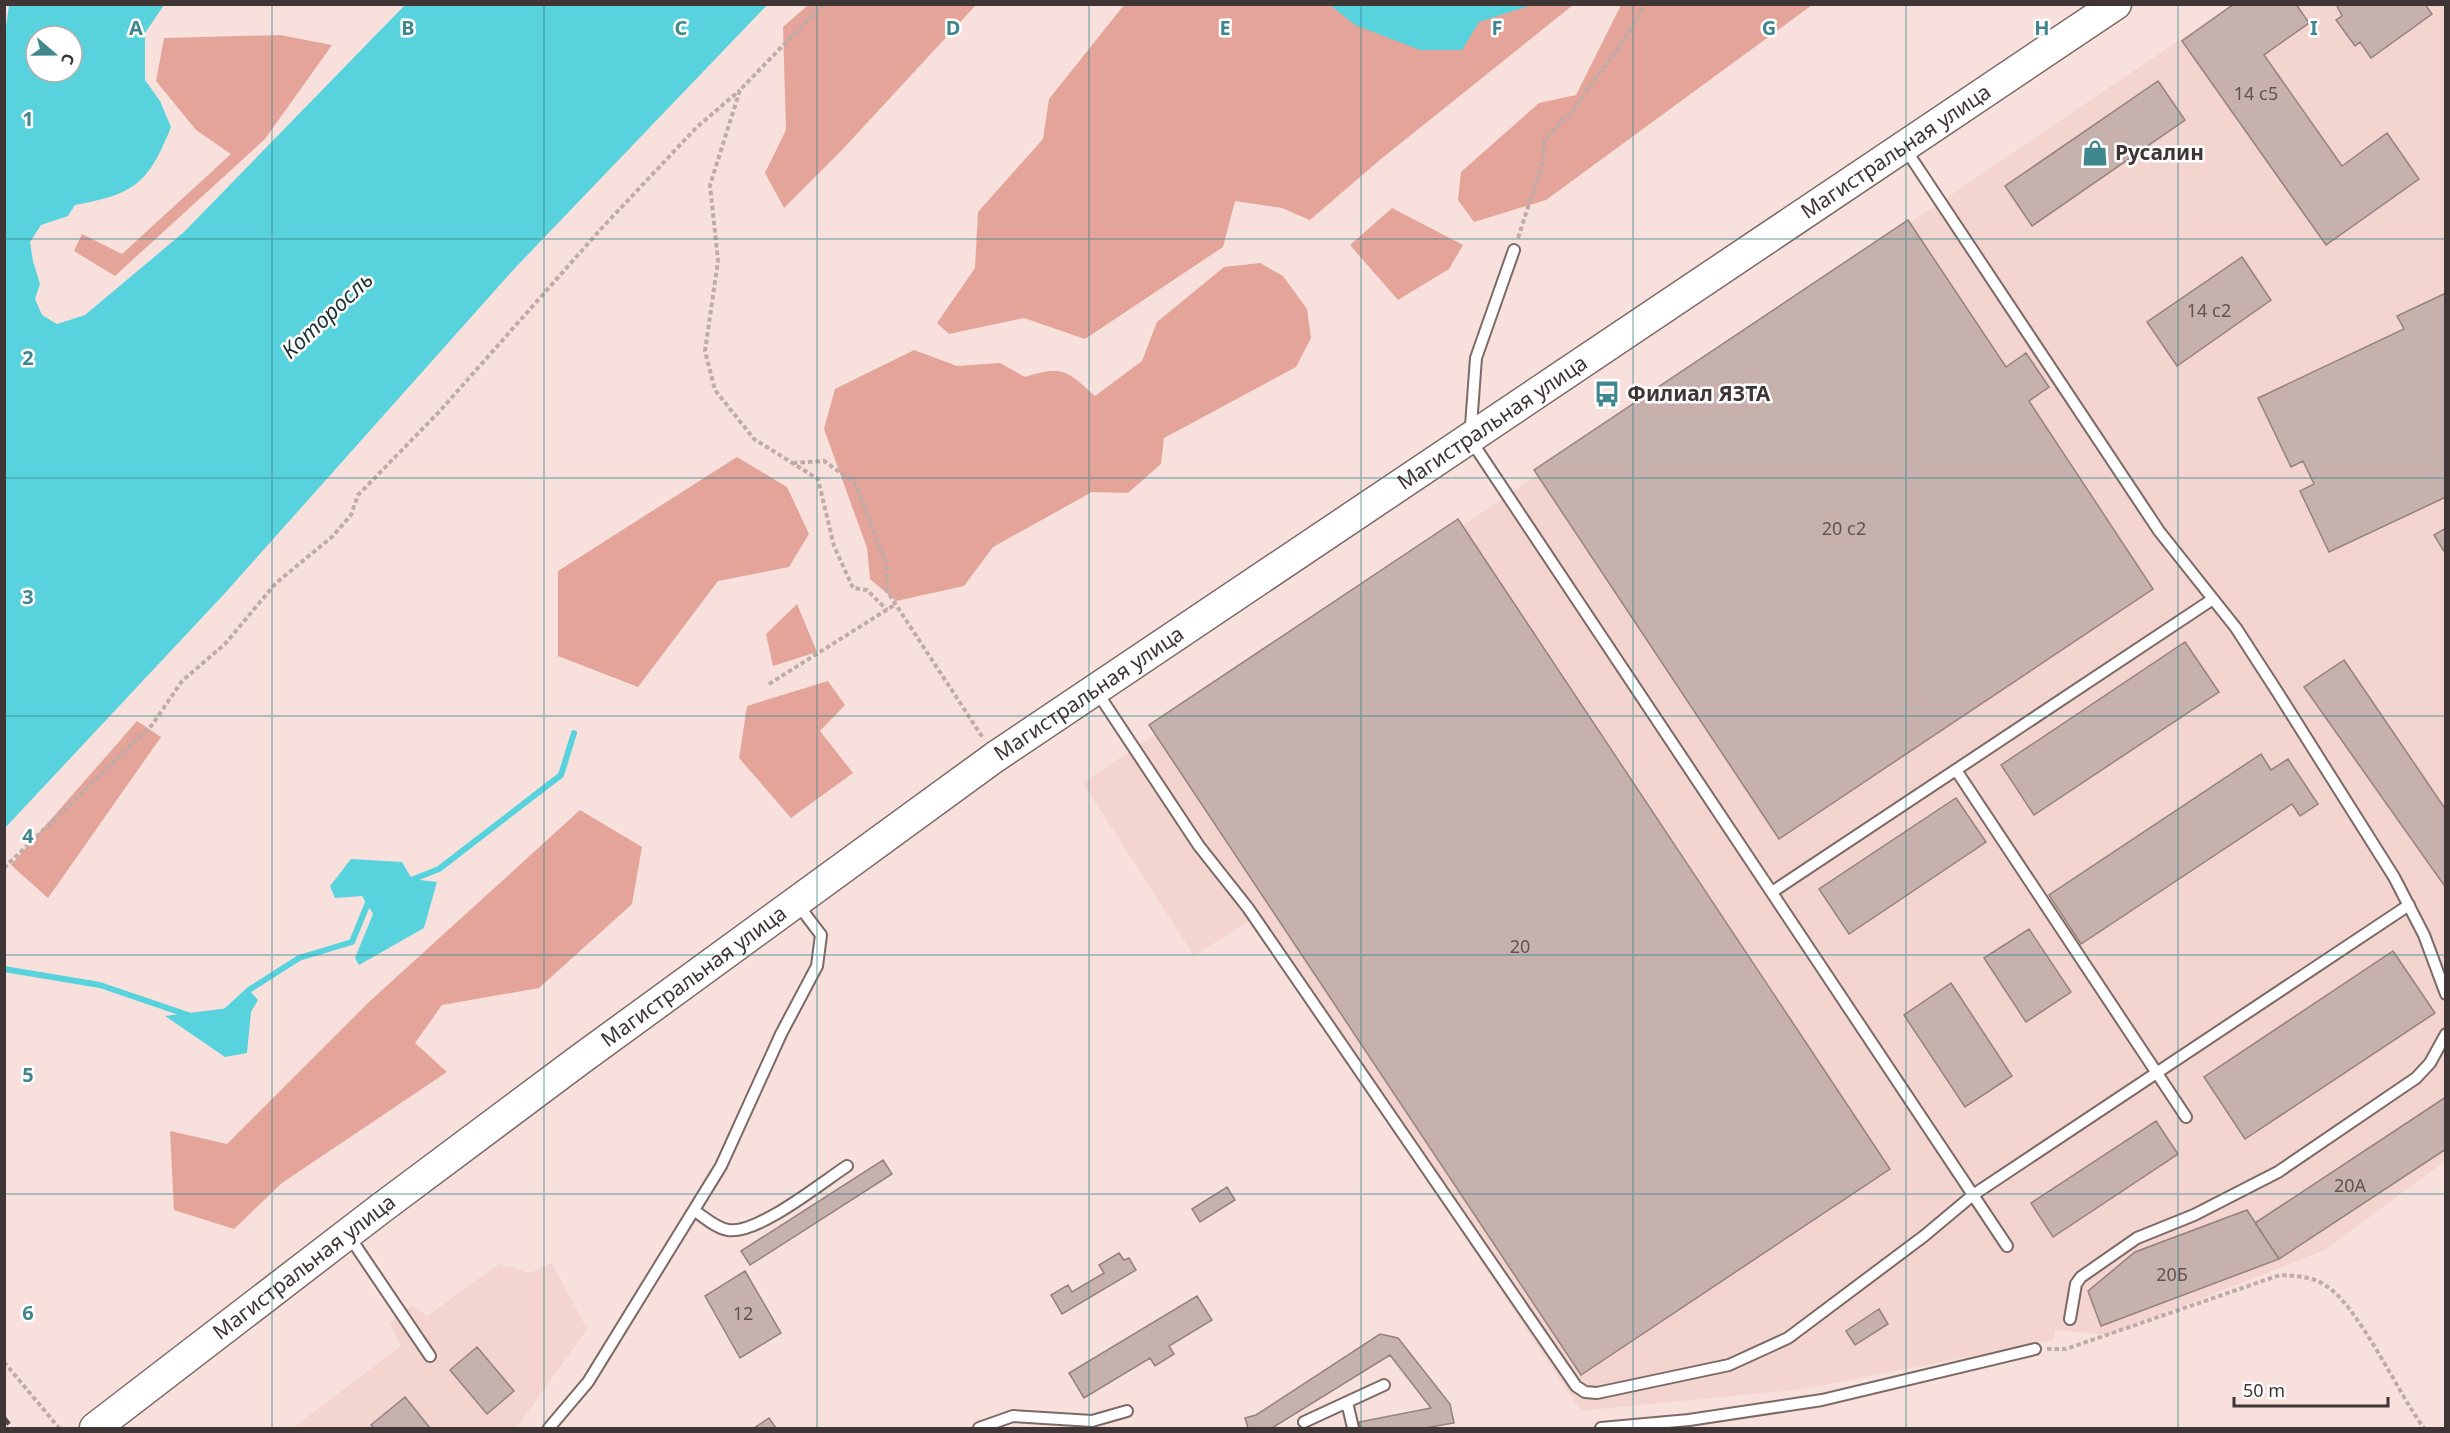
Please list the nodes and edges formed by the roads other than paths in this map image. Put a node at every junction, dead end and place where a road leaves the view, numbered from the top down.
1 (2116, 4) edge
2 (1903, 146) junction
3 (1514, 250) road end
4 (1470, 439) junction
5 (2212, 599) junction
6 (1095, 689) junction
7 (1956, 770) junction
8 (1772, 892) junction
9 (795, 900) junction
10 (2409, 905) junction
11 (2445, 994) edge
12 (2445, 1034) edge
13 (2157, 1073) junction
14 (2186, 1118) dead end
15 (847, 1166) dead end
16 (1973, 1195) junction
17 (695, 1211) junction
18 (347, 1234) junction
19 (2007, 1246) dead end
20 (2070, 1319) dead end
21 (2035, 1349) road end
22 (430, 1356) dead end
23 (1384, 1385) dead end
24 (1347, 1402) junction
25 (1127, 1411) dead end
26 (1304, 1422) dead end
27 (95, 1428) edge
28 (549, 1428) edge
29 (979, 1428) edge
30 (1353, 1428) edge
31 (1601, 1428) edge

1 - 2 main road, Магистральная улица
2 - 4 main road, Магистральная улица
2 - 5 lane
3 - 4 lane
4 - 6 main road, Магистральная улица
4 - 8 lane
5 - 7 lane
5 - 10 lane
6 - 9 main road, Магистральная улица
6 - 16 lane
7 - 8 lane
7 - 13 lane
8 - 16 lane
9 - 17 lane
9 - 18 main road, Магистральная улица
10 - 11 lane
10 - 13 lane
12 - 20 lane
13 - 14 lane
13 - 16 lane
15 - 17 lane
16 - 19 lane
17 - 28 lane
18 - 22 lane
18 - 27 main road, Магистральная улица
21 - 31 lane
23 - 24 lane
24 - 26 lane
24 - 30 lane
25 - 29 lane

